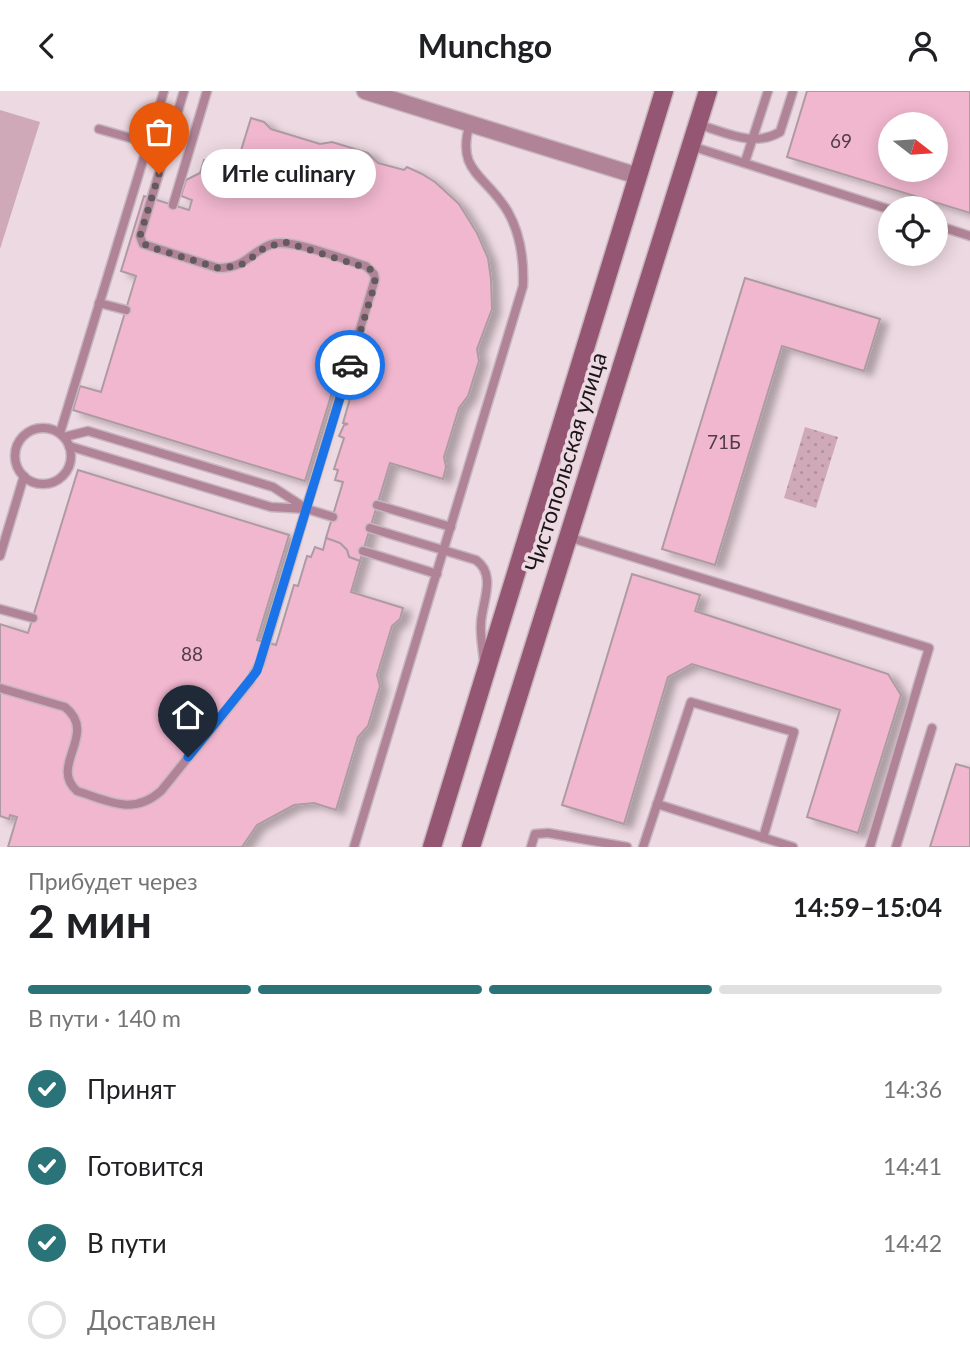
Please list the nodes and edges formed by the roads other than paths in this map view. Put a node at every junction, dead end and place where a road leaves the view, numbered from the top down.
1 (164, 91) edge
2 (184, 91) edge
3 (207, 91) edge
4 (365, 91) edge
5 (664, 91) edge
6 (708, 91) edge
7 (768, 91) edge
8 (793, 91) edge
9 (470, 124) junction
10 (697, 124) junction
11 (100, 129) dead end
12 (752, 140) junction
13 (148, 143) junction
14 (691, 146) junction
15 (744, 162) junction
16 (638, 176) junction
17 (173, 205) dead end
18 (878, 206) edge
19 (948, 229) edge
20 (970, 236) edge
21 (99, 303) junction
22 (126, 310) dead end
23 (62, 435) junction
24 (69, 446) junction
25 (24, 476) junction
26 (377, 505) dead end
27 (307, 509) junction
28 (333, 517) dead end
29 (451, 527) junction
30 (370, 528) dead end
31 (568, 537) junction
32 (444, 550) junction
33 (363, 551) dead end
34 (0, 556) edge
35 (437, 574) junction
36 (0, 609) edge
37 (33, 618) dead end
38 (486, 672) junction
39 (0, 688) edge
40 (932, 728) dead end
41 (657, 804) junction
42 (763, 838) junction
43 (354, 847) edge
44 (432, 847) edge
45 (471, 847) edge
46 (531, 847) edge
47 (627, 847) edge
48 (643, 847) edge
49 (793, 847) edge
50 (870, 847) edge
51 (895, 847) edge

1 - 13 lane
2 - 27 lane
3 - 17 lane
4 - 9 street
5 - 16 main road, Чистопольская улица
6 - 10 main road, Чистопольская улица
7 - 12 lane
8 - 12 lane
9 - 16 street
9 - 29 lane
10 - 12 lane
10 - 14 main road, Чистопольская улица
11 - 13 lane
12 - 15 lane
13 - 21 lane
14 - 15 lane
14 - 31 main road, Чистопольская улица
15 - 18 lane
16 - 38 main road, Чистопольская улица
19 - 20 lane
21 - 22 lane
21 - 23 lane
23 - 24 lane
23 - 25 lane
23 - 27 lane
24 - 25 lane
24 - 27 lane
25 - 34 lane
26 - 29 lane
27 - 28 lane
27 - 39 lane
29 - 32 lane
30 - 32 lane
31 - 45 main road, Чистопольская улица
31 - 50 lane
32 - 35 lane
32 - 38 lane
33 - 35 lane
35 - 43 lane
36 - 37 lane
38 - 44 main road, Чистопольская улица
40 - 51 lane
41 - 42 lane
41 - 42 lane
41 - 48 lane
42 - 49 lane
46 - 47 lane

